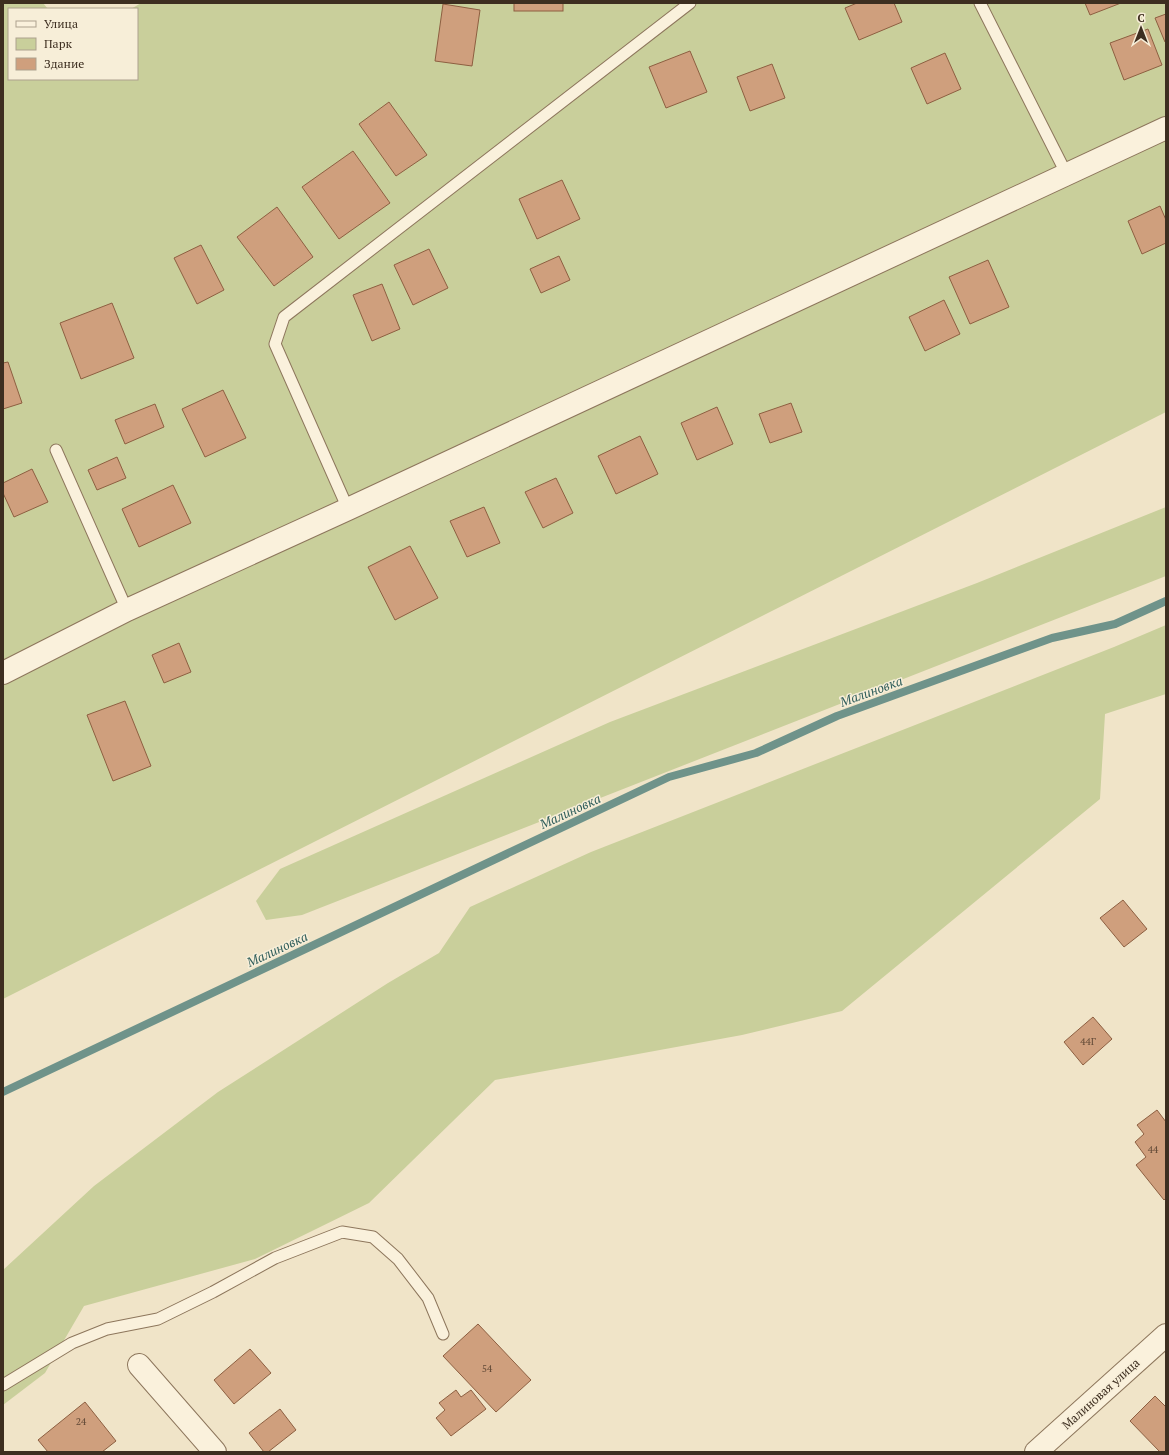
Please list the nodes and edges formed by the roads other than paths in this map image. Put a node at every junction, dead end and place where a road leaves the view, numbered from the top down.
1 (690, 3) edge
2 (980, 3) edge
3 (1166, 128) edge
4 (1067, 174) junction
5 (56, 450) dead end
6 (348, 509) junction
7 (127, 610) junction
8 (3, 673) edge
9 (443, 1334) dead end
10 (1166, 1335) edge
11 (139, 1365) dead end
12 (3, 1385) edge
13 (215, 1452) edge
14 (1036, 1452) edge

1 - 6 lane
2 - 4 lane
3 - 4 street
4 - 6 street
5 - 7 lane
6 - 7 street
7 - 8 street
9 - 12 lane
10 - 14 street, Малиновая улица
11 - 13 street

